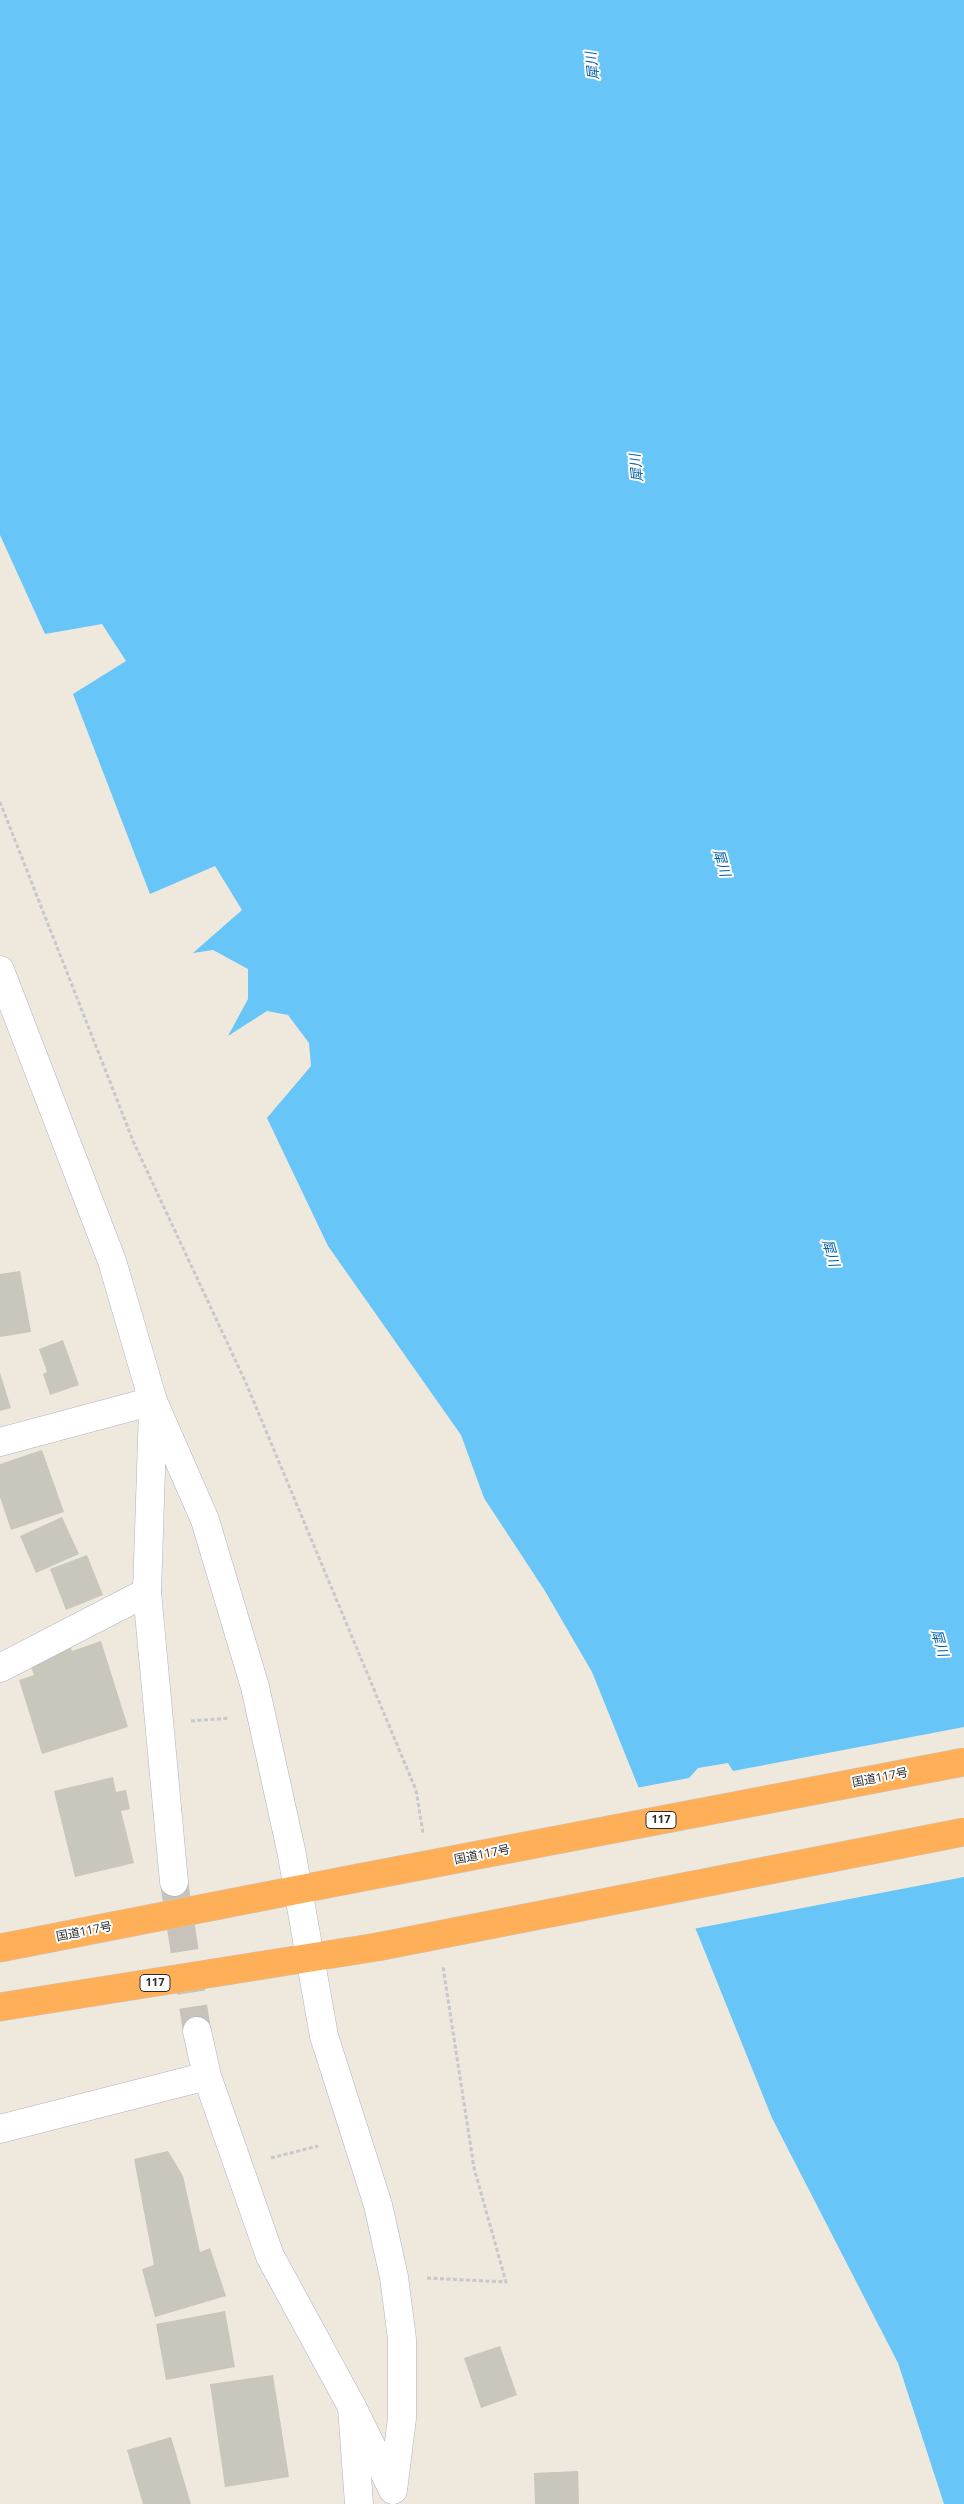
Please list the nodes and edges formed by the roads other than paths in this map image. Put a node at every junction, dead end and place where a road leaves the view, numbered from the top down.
1 (0, 970) edge
2 (153, 1400) junction
3 (0, 1442) edge
4 (147, 1592) junction
5 (0, 1668) edge
6 (964, 1762) edge
7 (964, 1832) edge
8 (174, 1882) tunnel mouth
9 (298, 1890) junction
10 (0, 1948) edge
11 (310, 1959) junction
12 (0, 2007) edge
13 (196, 2031) tunnel mouth
14 (207, 2076) junction
15 (0, 2129) edge
16 (352, 2407) junction
17 (396, 2497) edge
18 (359, 2504) edge

1 - 2 street
2 - 3 street
2 - 4 street
2 - 9 street
4 - 5 street
4 - 8 street
6 - 9 highway, 国道117号 / 117, bridge
7 - 11 highway, 117, bridge
9 - 10 highway, 国道117号 / 117
9 - 11 street
11 - 12 highway, 117
11 - 17 street
13 - 14 street
14 - 15 street
14 - 16 street
16 - 17 street
16 - 18 street

